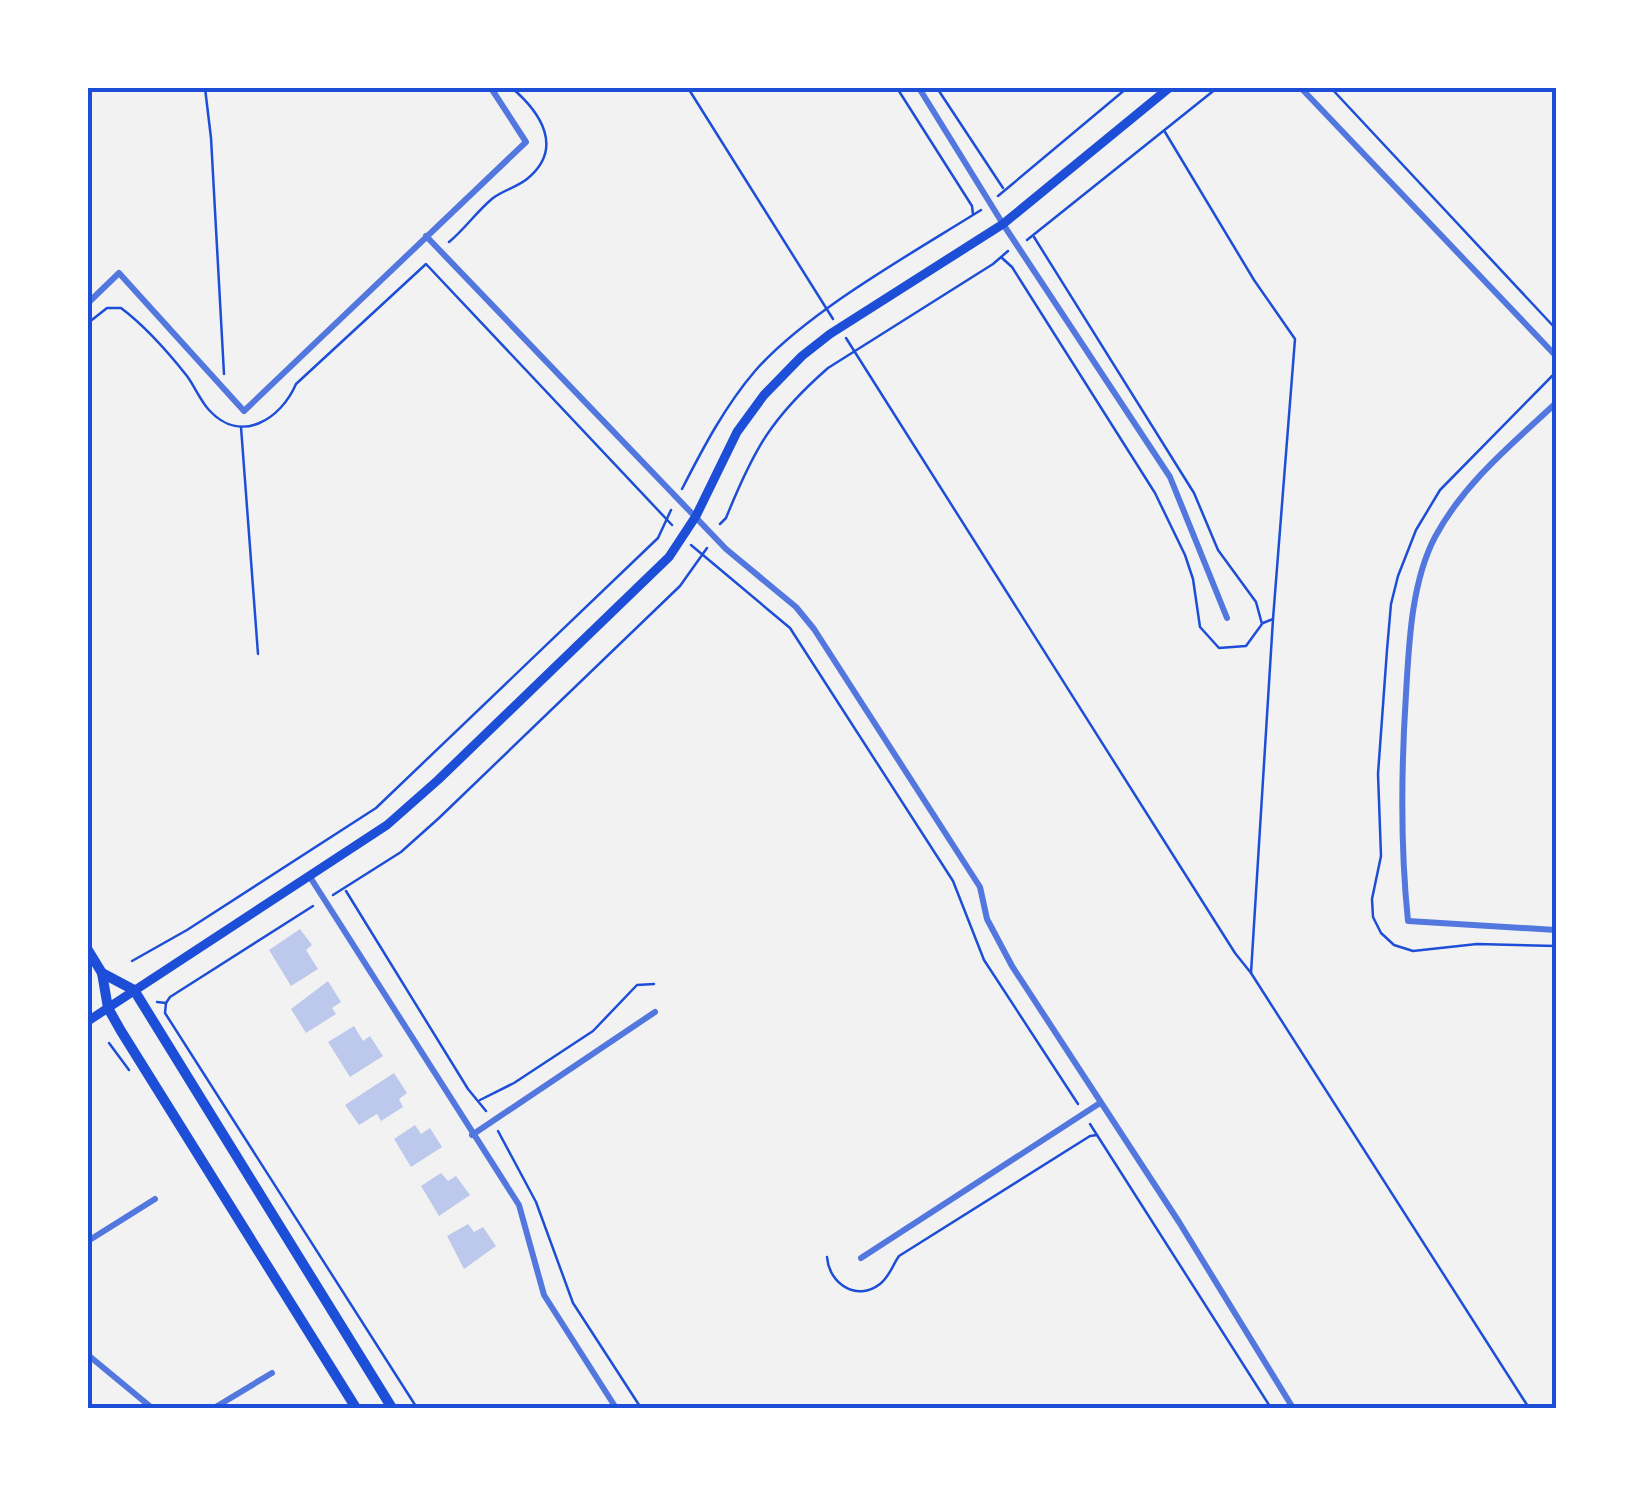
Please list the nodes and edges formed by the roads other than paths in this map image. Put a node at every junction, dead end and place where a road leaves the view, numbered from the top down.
1 (491, 88) edge
2 (919, 88) edge
3 (1169, 88) edge
4 (1301, 88) edge
5 (1004, 224) junction
6 (426, 236) junction
7 (88, 303) edge
8 (1556, 356) edge
9 (1556, 403) edge
10 (696, 516) junction
11 (1227, 618) dead end
12 (310, 876) junction
13 (1556, 930) edge
14 (88, 950) edge
15 (102, 973) junction
16 (134, 990) junction
17 (108, 1008) junction
18 (655, 1012) dead end
19 (88, 1021) edge
20 (1100, 1104) junction
21 (472, 1134) junction
22 (155, 1199) dead end
23 (88, 1241) edge
24 (861, 1258) dead end
25 (88, 1355) edge
26 (272, 1373) dead end
27 (152, 1408) edge
28 (214, 1408) edge
29 (356, 1408) edge
30 (392, 1408) edge
31 (616, 1408) edge
32 (1293, 1408) edge

1 - 6 street
2 - 5 street
3 - 5 main road
4 - 8 street
5 - 10 main road
5 - 11 street
6 - 7 street
6 - 10 street
9 - 13 street
10 - 12 main road
10 - 20 street
12 - 16 main road
12 - 21 street
14 - 15 main road
15 - 16 main road
15 - 17 main road
16 - 17 main road
16 - 30 main road
17 - 19 main road
17 - 29 main road
18 - 21 street
20 - 24 street
20 - 32 street
21 - 31 street
22 - 23 street
25 - 27 street
26 - 28 street

